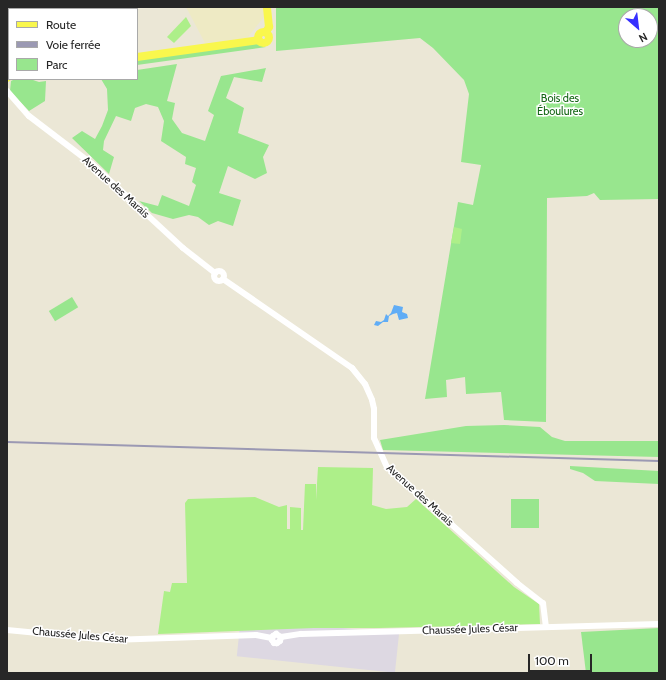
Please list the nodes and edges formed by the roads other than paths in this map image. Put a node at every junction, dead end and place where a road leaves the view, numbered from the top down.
1 (267, 7) edge
2 (138, 57) edge
3 (7, 91) edge
4 (7, 95) edge
5 (17, 101) junction
6 (659, 624) edge
7 (546, 627) junction
8 (7, 630) edge

1 - 2 main road
3 - 5 street, Avenue des Marais
4 - 5 street, Avenue des Marais
5 - 7 street, Avenue des Marais
6 - 7 street, Chaussée Jules César
7 - 8 street, Chaussée Jules César

